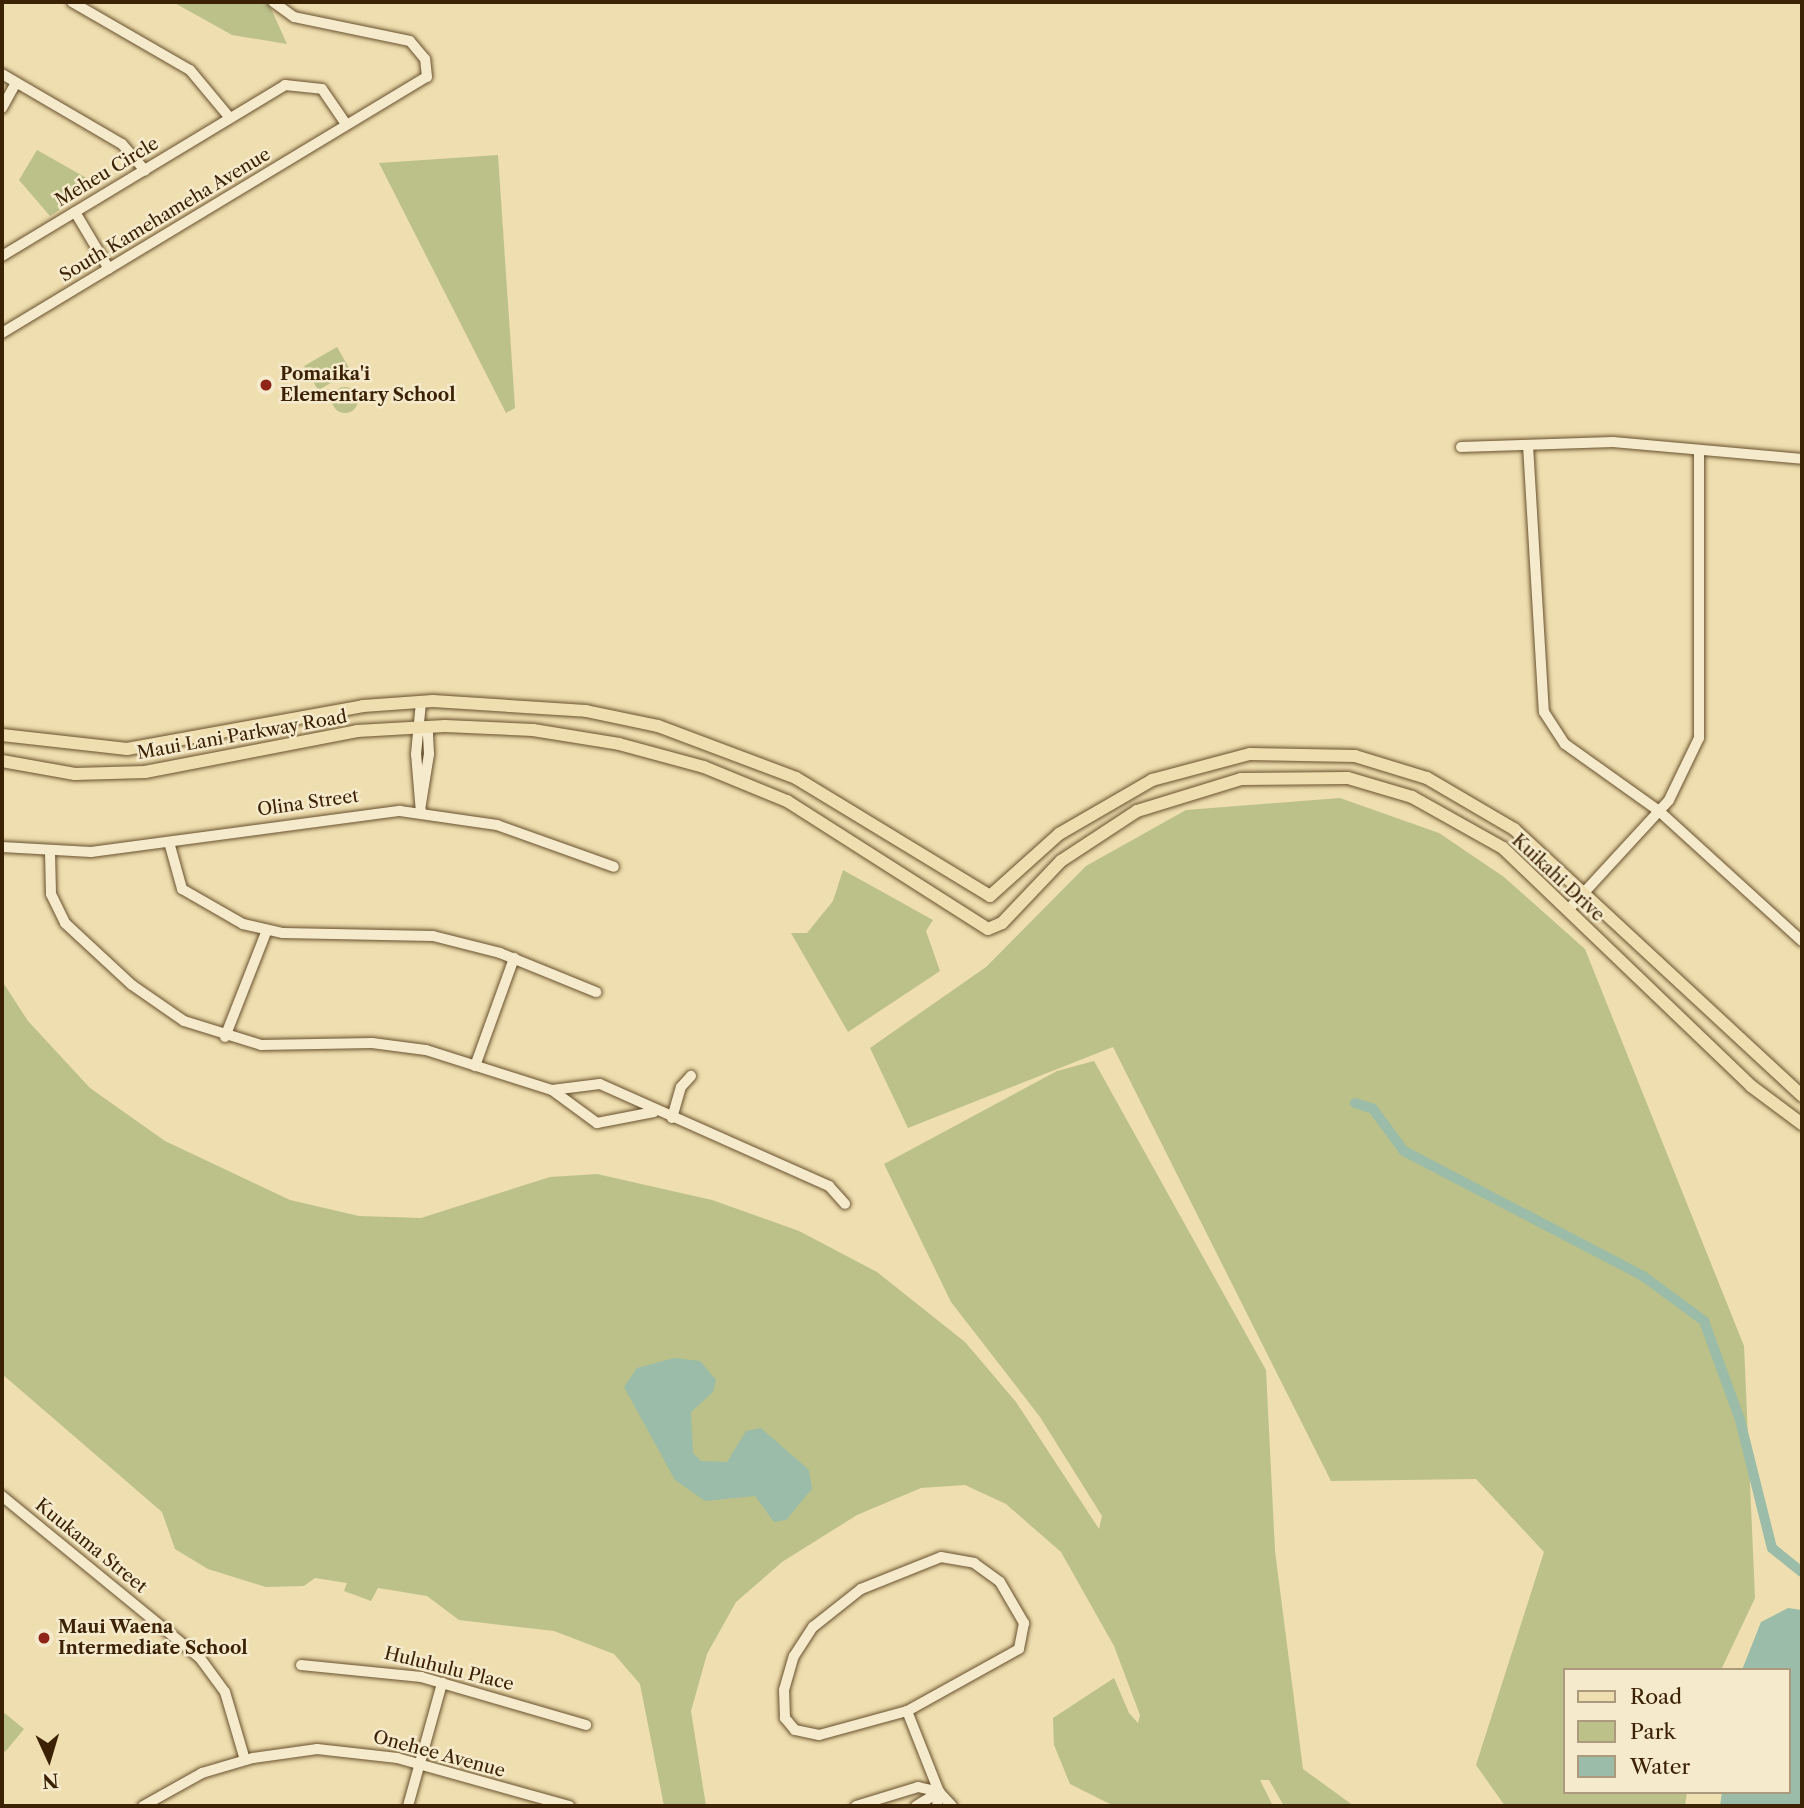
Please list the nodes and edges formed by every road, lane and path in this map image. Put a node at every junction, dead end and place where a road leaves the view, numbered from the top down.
1 (72, 2) edge
2 (273, 2) edge
3 (2, 74) edge
4 (16, 83) junction
5 (2, 108) edge
6 (230, 118) junction
7 (346, 124) junction
8 (145, 170) junction
9 (75, 212) junction
10 (2, 256) edge
11 (109, 269) junction
12 (2, 333) edge
13 (1528, 444) junction
14 (1461, 447) dead end
15 (1699, 450) junction
16 (1802, 458) edge
17 (421, 702) junction
18 (422, 728) junction
19 (2, 735) edge
20 (2, 761) edge
21 (421, 808) junction
22 (1659, 811) junction
23 (169, 842) junction
24 (2, 847) edge
25 (50, 852) junction
26 (614, 867) dead end
27 (1584, 893) junction
28 (990, 895) joint
29 (1568, 910) junction
30 (988, 929) joint
31 (267, 930) junction
32 (1802, 941) edge
33 (514, 958) junction
34 (596, 992) dead end
35 (225, 1037) junction
36 (475, 1066) junction
37 (691, 1076) dead end
38 (551, 1090) junction
39 (1802, 1096) edge
40 (654, 1112) junction
41 (673, 1118) junction
42 (1802, 1124) edge
43 (845, 1204) dead end
44 (2, 1496) edge
45 (301, 1665) dead end
46 (442, 1683) junction
47 (907, 1711) junction
48 (586, 1725) dead end
49 (245, 1760) junction
50 (417, 1764) junction
51 (939, 1792) junction
52 (143, 1806) edge
53 (408, 1806) edge
54 (569, 1806) edge
55 (856, 1806) edge
56 (916, 1806) edge
57 (937, 1806) edge
58 (952, 1806) edge

1 - 6 street
2 - 7 street, South Kamehameha Avenue
3 - 4 street
4 - 5 street
4 - 8 street
6 - 7 street, Meheu Circle
6 - 8 street, Meheu Circle
7 - 11 street, South Kamehameha Avenue
8 - 9 street, Meheu Circle
9 - 10 street, Meheu Circle
9 - 11 street
11 - 12 street, South Kamehameha Avenue
13 - 14 street
13 - 15 street
13 - 22 street
15 - 16 street
15 - 22 street
17 - 18 street
17 - 19 main road, Maui Lani Parkway Road
17 - 28 main road, Maui Lani Parkway Road
18 - 20 main road, Maui Lani Parkway Road
18 - 21 street
18 - 30 main road, Maui Lani Parkway Road
21 - 23 street, Olina Street
21 - 26 street, Olina Street
22 - 27 street
22 - 32 street
23 - 25 street, Olina Street
23 - 31 street
24 - 25 street, Olina Street
25 - 35 street
27 - 28 main road, Kuikahi Drive
27 - 29 street
27 - 39 main road, Kuikahi Drive
29 - 30 main road, Kuikahi Drive
29 - 42 main road, Kuikahi Drive
31 - 33 street
31 - 35 street
33 - 34 street
33 - 36 street
35 - 36 street
36 - 38 street
37 - 41 street
38 - 40 street
38 - 40 street
40 - 41 street
41 - 43 street
44 - 49 street, Kuukama Street
45 - 46 street, Huluhulu Place
46 - 48 street, Huluhulu Place
46 - 50 street
47 - 47 street
47 - 51 street
49 - 50 street, Onehee Avenue
49 - 52 street, Onehee Avenue
50 - 53 street
50 - 54 street, Onehee Avenue
51 - 55 street
51 - 56 street
51 - 57 street
51 - 58 street

